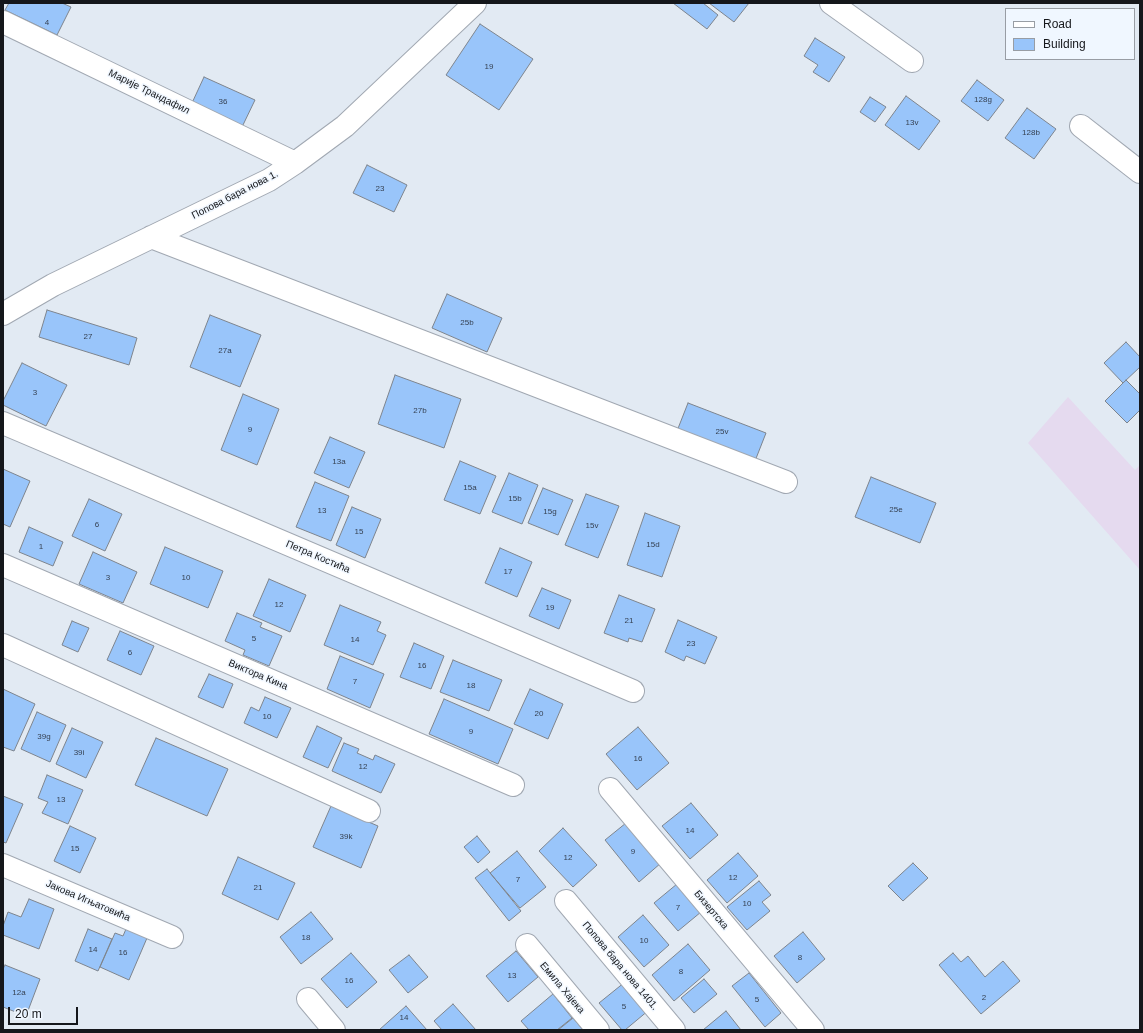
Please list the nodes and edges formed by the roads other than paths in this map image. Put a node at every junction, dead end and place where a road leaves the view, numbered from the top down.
1 (474, 3) edge
2 (831, 3) edge
3 (3, 22) edge
4 (912, 61) dead end
5 (1081, 126) dead end
6 (295, 163) junction
7 (1140, 172) edge
8 (151, 237) junction
9 (3, 314) edge
10 (3, 422) edge
11 (786, 482) dead end
12 (3, 565) edge
13 (3, 645) edge
14 (633, 691) dead end
15 (513, 785) dead end
16 (610, 789) dead end
17 (369, 811) dead end
18 (3, 866) edge
19 (566, 901) dead end
20 (172, 937) dead end
21 (526, 945) dead end
22 (308, 999) dead end
23 (334, 1030) edge
24 (598, 1030) edge
25 (674, 1030) edge
26 (813, 1030) edge

1 - 6 street, Попова бара нова 1.
2 - 4 street
3 - 6 street, Марије Трандафил
5 - 7 street
6 - 8 street, Попова бара нова 1.
8 - 9 street, Попова бара нова 1.
8 - 11 street
10 - 14 street, Петра Костића
12 - 15 street, Виктора Кина
13 - 17 street
16 - 26 street, Бизертска
18 - 20 street, Јакова Игњатовића
19 - 25 street, Попова бара нова 1401.
21 - 24 street, Емила Хајека
22 - 23 street

